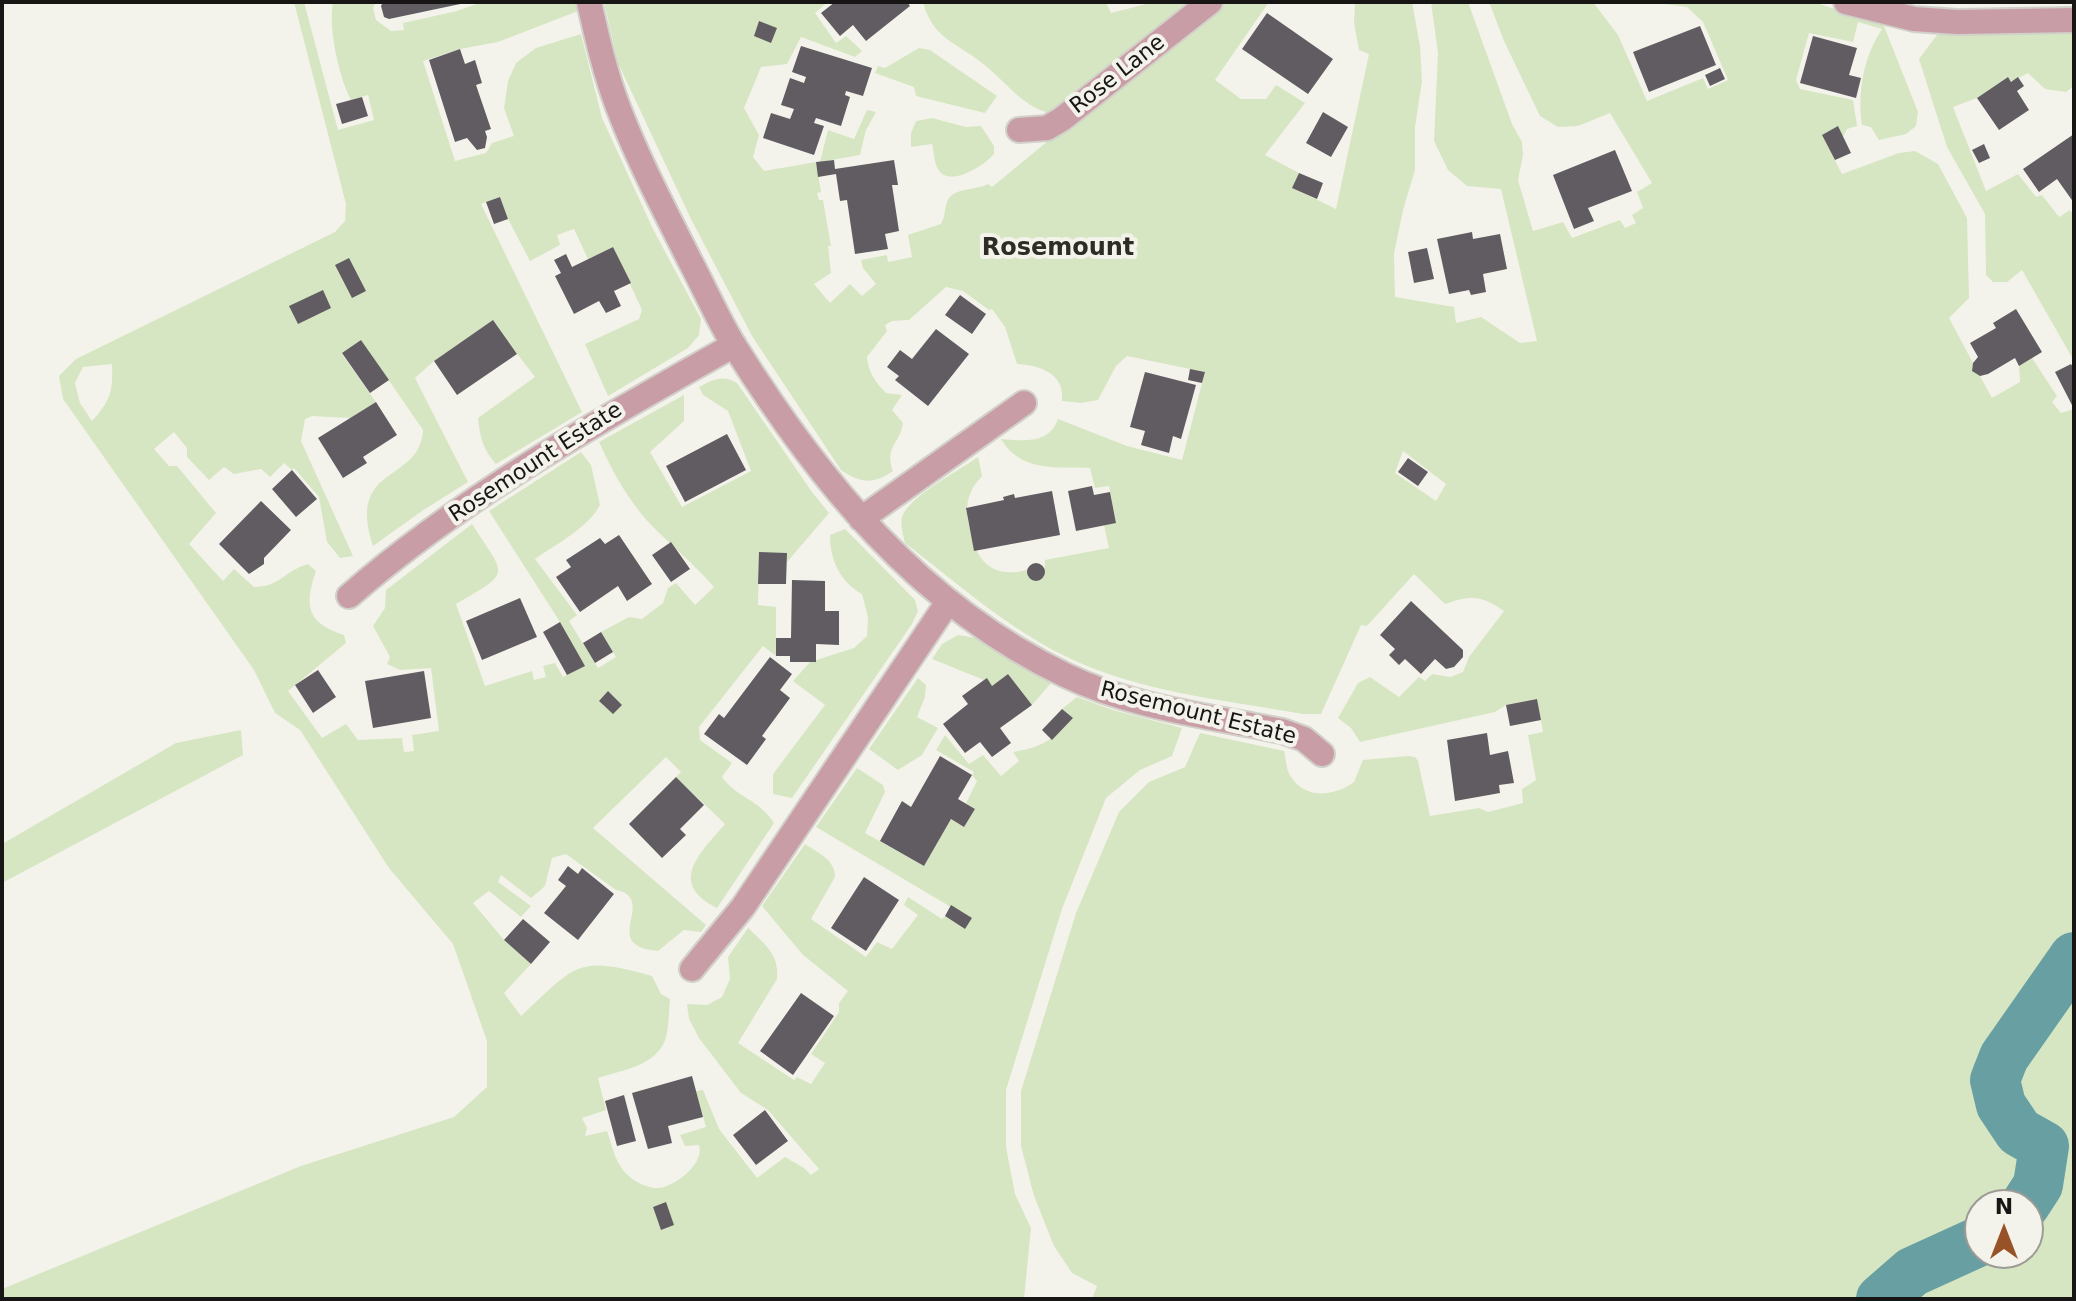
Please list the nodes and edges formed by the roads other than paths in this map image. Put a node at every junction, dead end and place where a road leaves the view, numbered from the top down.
1 (589, 2) edge
2 (1210, 2) edge
3 (1846, 2) edge
4 (2074, 20) edge
5 (1019, 130) dead end
6 (734, 345) junction
7 (1024, 403) dead end
8 (861, 519) junction
9 (349, 596) dead end
10 (948, 602) junction
11 (1322, 754) dead end
12 (692, 969) dead end

1 - 6 street, Rosemount Estate
2 - 5 street, Rose Lane
3 - 4 street
6 - 8 street, Rosemount Estate
6 - 9 street, Rosemount Estate
7 - 8 street
8 - 10 street, Rosemount Estate
10 - 11 street, Rosemount Estate
10 - 12 street

